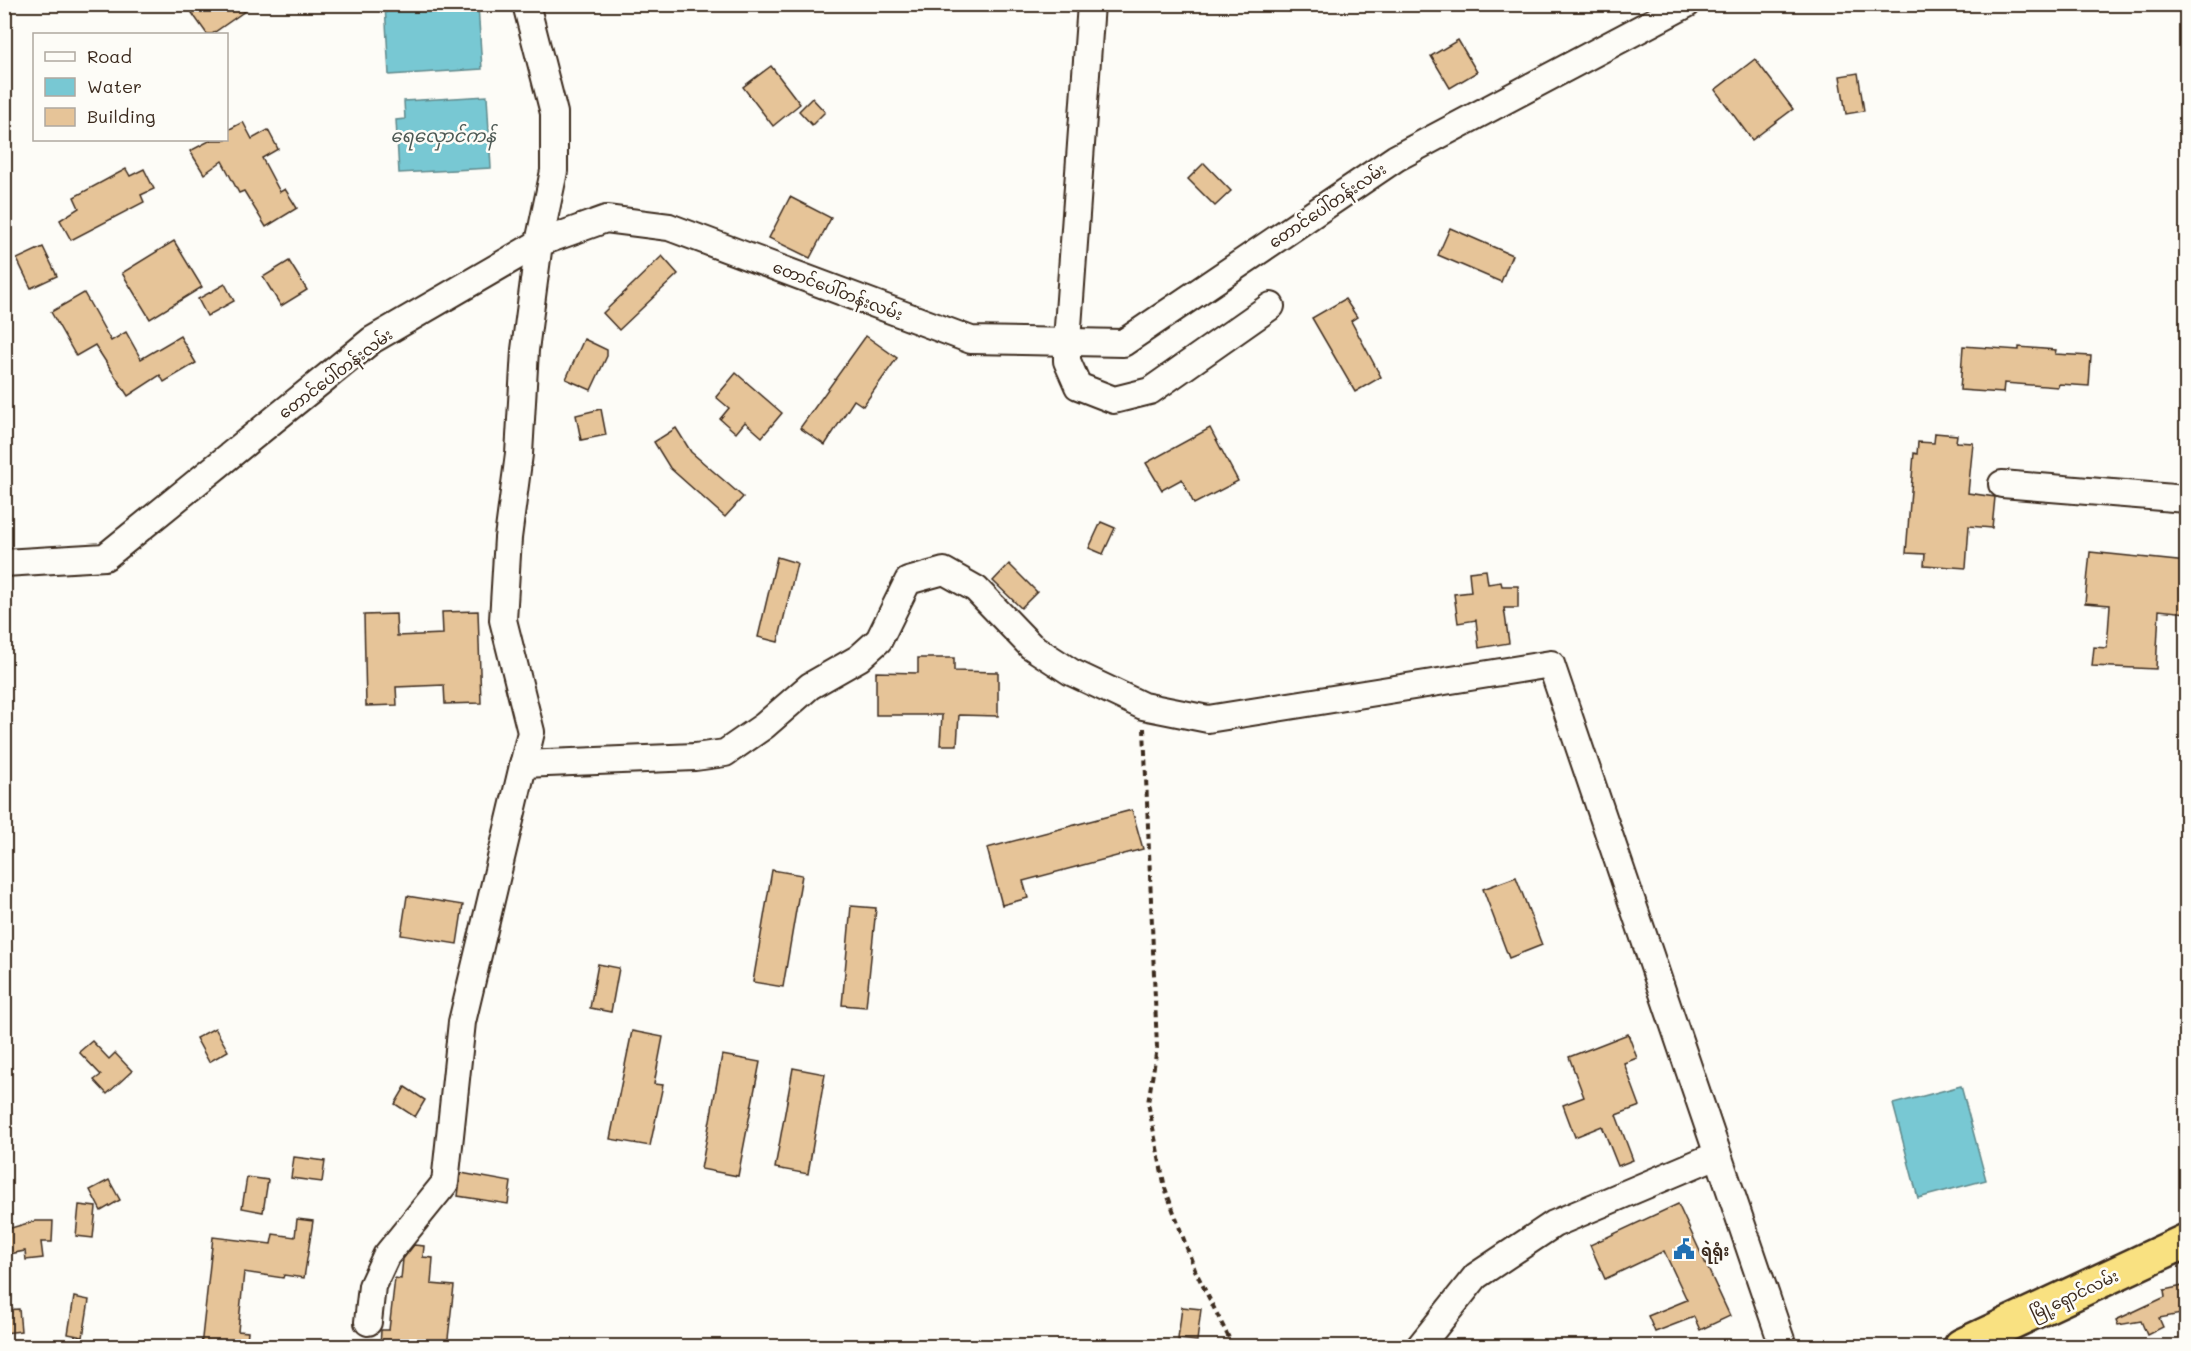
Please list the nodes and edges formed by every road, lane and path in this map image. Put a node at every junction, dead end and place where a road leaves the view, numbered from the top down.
1 (526, 4) edge
2 (1091, 4) edge
3 (1687, 4) edge
4 (539, 243) junction
5 (1271, 306) dead end
6 (1066, 341) junction
7 (2002, 484) dead end
8 (2187, 499) edge
9 (4, 563) edge
10 (1143, 706) junction
11 (523, 764) junction
12 (1717, 1155) junction
13 (2187, 1241) edge
14 (368, 1322) dead end
15 (1233, 1347) edge
16 (1420, 1347) edge
17 (1783, 1347) edge
18 (1961, 1347) edge

1 - 4 street
2 - 6 street
3 - 6 street, တောင်ပေါ်တန်းလမ်း
4 - 6 street, တောင်ပေါ်တန်းလမ်း
4 - 9 street, တောင်ပေါ်တန်းလမ်း
4 - 11 street
5 - 6 street
7 - 8 street
10 - 11 street
10 - 12 street
10 - 15 path
11 - 14 street
12 - 16 street
12 - 17 street
13 - 18 highway, မြို့ရှောင်လမ်း

